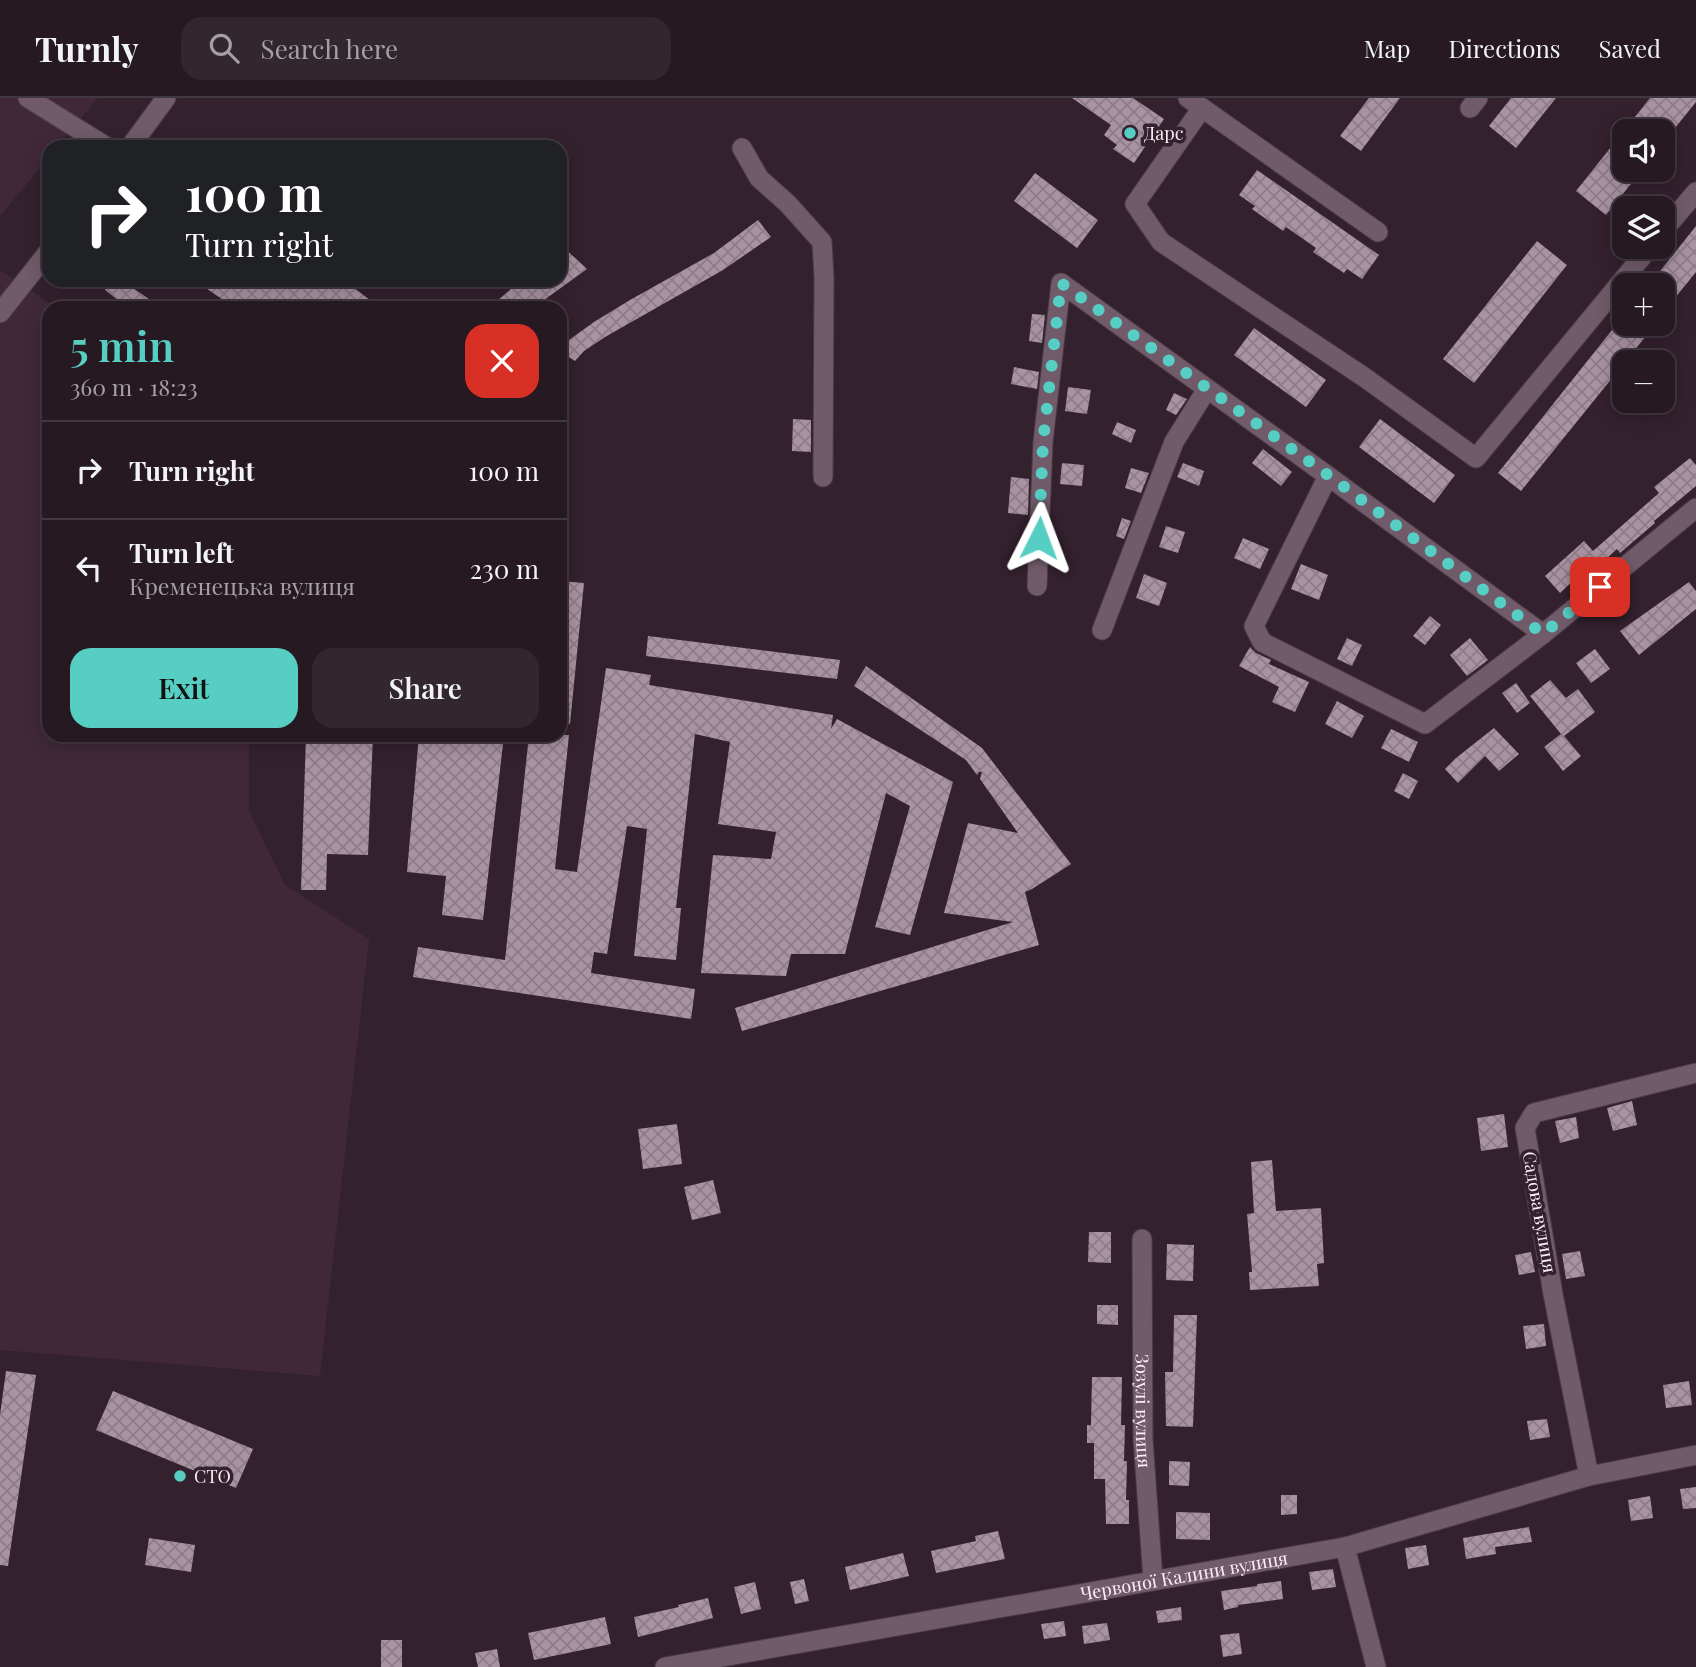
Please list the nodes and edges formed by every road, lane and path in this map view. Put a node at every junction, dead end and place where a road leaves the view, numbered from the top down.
1 (28, 98) edge
2 (166, 98) edge
3 (1195, 103) edge
4 (96, 140) edge
5 (135, 140) edge
6 (742, 148) dead end
7 (1696, 192) edge
8 (1675, 217) edge
9 (1378, 232) dead end
10 (1640, 259) edge
11 (42, 260) edge
12 (0, 313) edge
13 (1208, 388) junction
14 (1328, 475) junction
15 (823, 477) dead end
16 (1696, 508) edge
17 (1037, 586) dead end
18 (1102, 629) dead end
19 (1543, 634) junction
20 (1696, 1073) edge
21 (1142, 1239) dead end
22 (1696, 1455) edge
23 (1589, 1476) junction
24 (1345, 1547) junction
25 (1153, 1580) junction
26 (665, 1667) edge
27 (1376, 1667) edge

1 - 4 street
2 - 5 street
3 - 9 street
3 - 10 street
6 - 15 street
7 - 8 street
11 - 12 street
13 - 14 street
13 - 17 street
13 - 18 street
14 - 19 street
14 - 19 street
16 - 19 street
20 - 23 street, Садова вулиця
21 - 25 street, Зозулі вулиця
22 - 23 street, Червоної Калини вулиця
23 - 24 street, Червоної Калини вулиця
24 - 25 street, Червоної Калини вулиця
24 - 27 street
25 - 26 street, Червоної Калини вулиця

